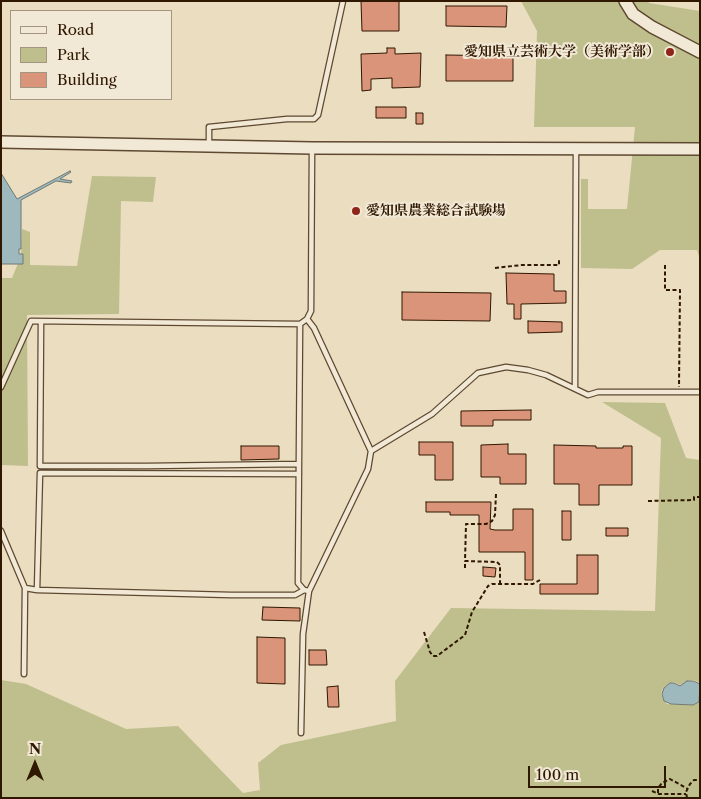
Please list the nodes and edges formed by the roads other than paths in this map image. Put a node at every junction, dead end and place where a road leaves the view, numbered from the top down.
1 (343, 1) edge
2 (625, 1) edge
3 (700, 52) edge
4 (1, 142) edge
5 (208, 146) junction
6 (312, 148) junction
7 (576, 148) junction
8 (700, 149) edge
9 (308, 319) junction
10 (41, 322) junction
11 (300, 324) junction
12 (1, 387) edge
13 (575, 387) junction
14 (700, 392) edge
15 (371, 451) junction
16 (299, 464) junction
17 (299, 474) junction
18 (1, 531) edge
19 (25, 588) junction
20 (37, 590) junction
21 (307, 590) junction
22 (24, 674) dead end
23 (300, 733) dead end

1 - 5 lane
2 - 3 street
4 - 5 street
5 - 6 street
6 - 7 street
6 - 9 lane
7 - 8 street
7 - 13 lane
9 - 11 lane
9 - 15 lane
10 - 11 lane
10 - 12 lane
10 - 16 lane
11 - 16 lane
13 - 14 lane
13 - 15 lane
15 - 21 lane
16 - 17 lane
17 - 20 lane
17 - 21 lane
18 - 19 lane
19 - 20 lane
19 - 22 lane
20 - 21 lane
21 - 23 lane

